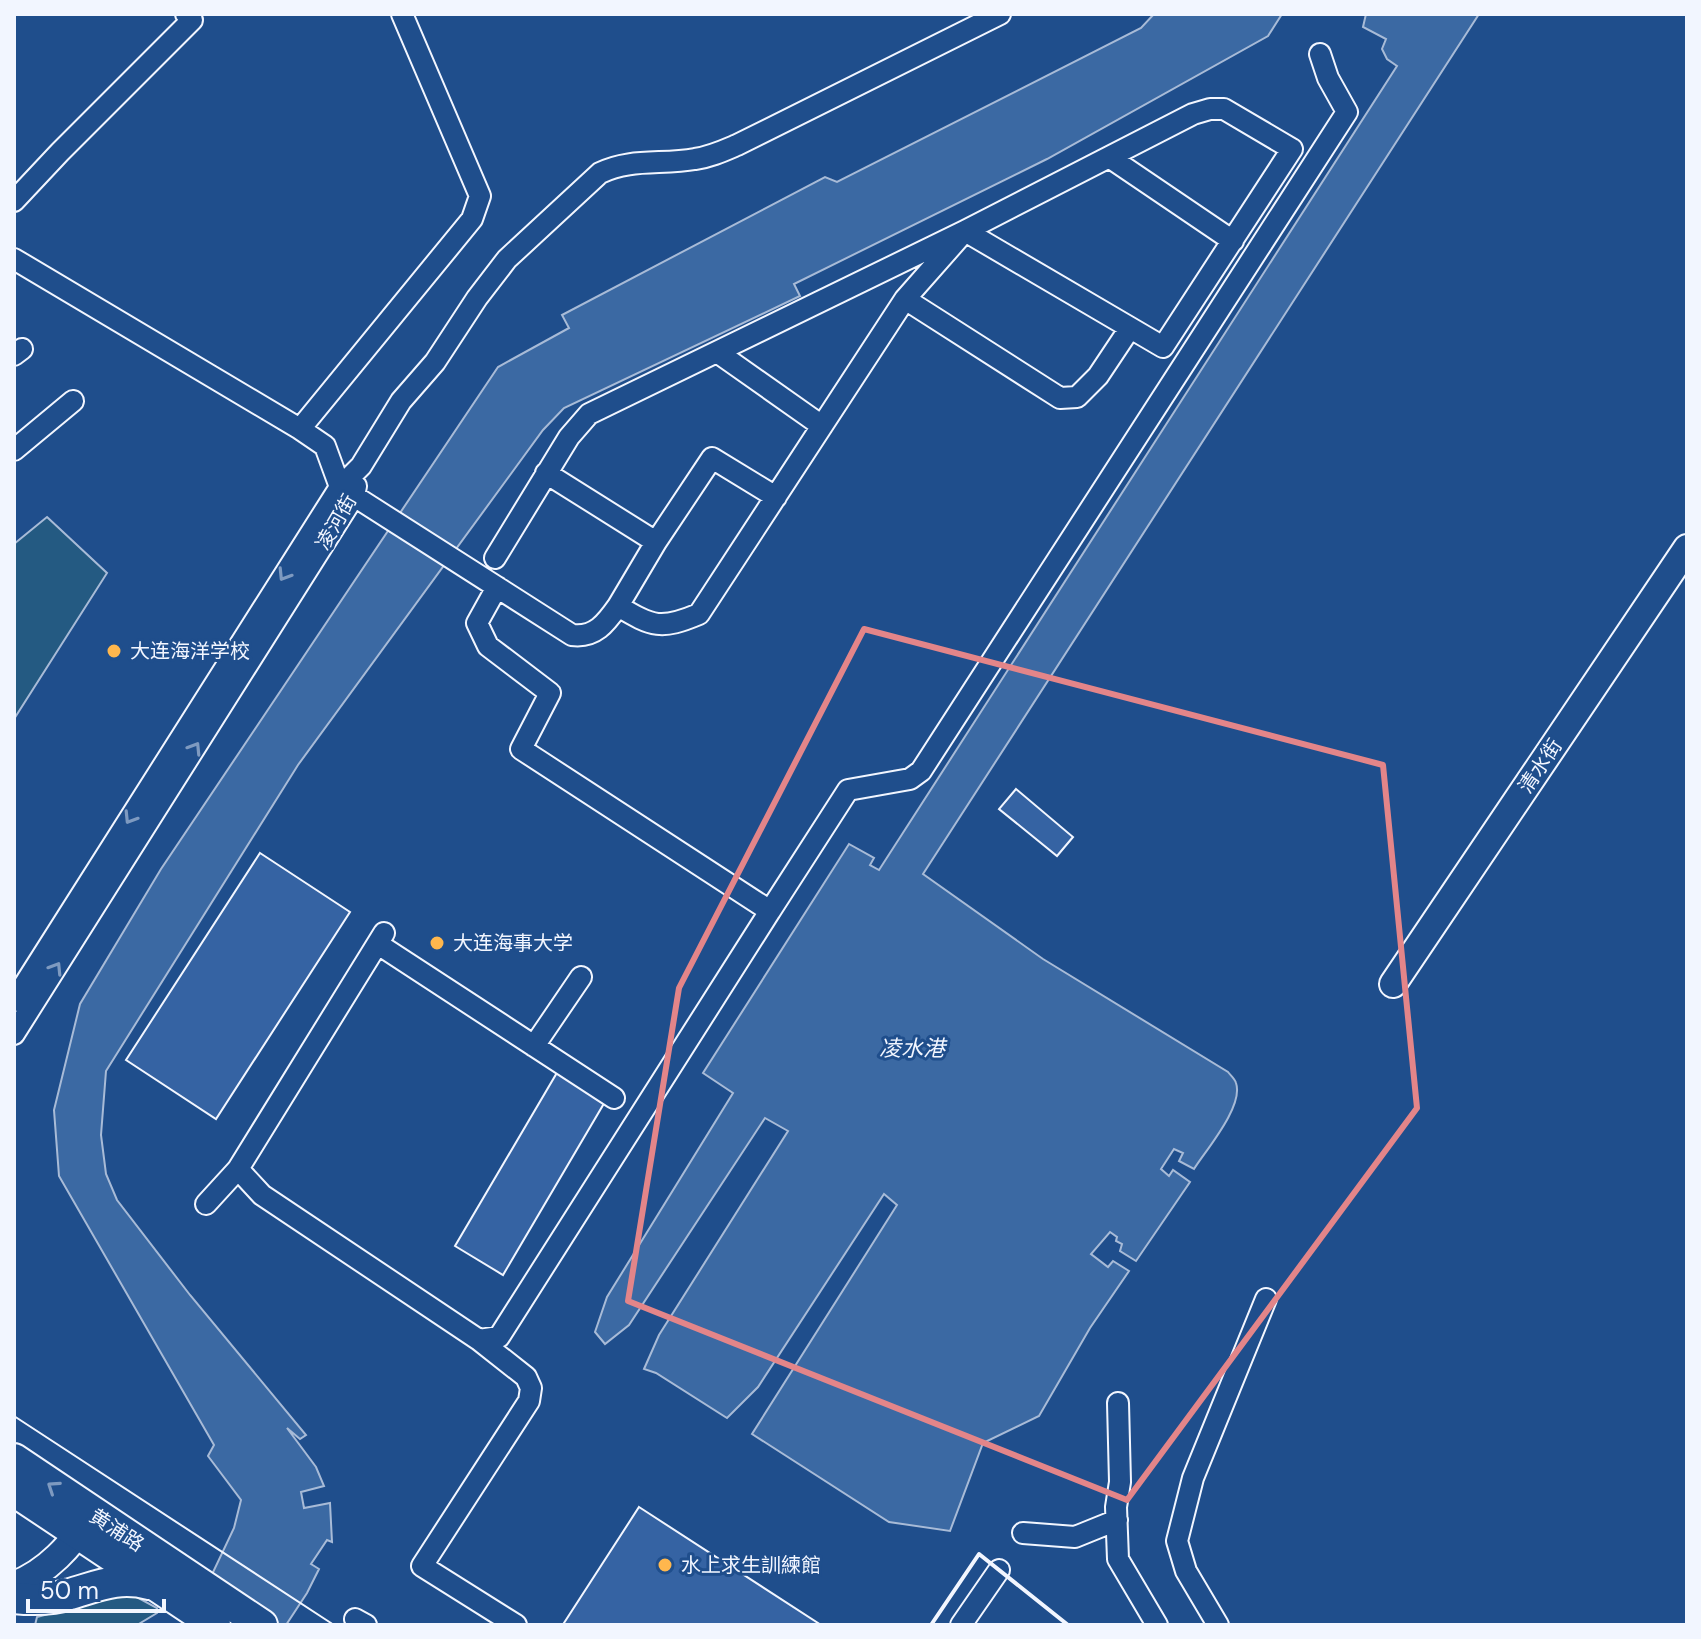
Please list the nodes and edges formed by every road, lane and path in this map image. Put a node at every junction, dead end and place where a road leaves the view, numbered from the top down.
1 (402, 14) edge
2 (1000, 14) edge
3 (192, 16) edge
4 (1320, 54) dead end
5 (1109, 157) junction
6 (14, 201) edge
7 (965, 231) junction
8 (1233, 241) junction
9 (14, 259) edge
10 (905, 299) junction
11 (1130, 328) junction
12 (717, 352) junction
13 (73, 401) dead end
14 (822, 426) junction
15 (300, 429) junction
16 (14, 450) edge
17 (546, 473) junction
18 (347, 492) junction
19 (776, 497) junction
20 (656, 542) junction
21 (1687, 548) edge
22 (495, 558) dead end
23 (497, 587) junction
24 (618, 606) junction
25 (770, 911) junction
26 (581, 977) dead end
27 (1393, 984) dead end
28 (14, 1001) edge
29 (14, 1034) edge
30 (534, 1046) junction
31 (614, 1098) dead end
32 (238, 1169) junction
33 (206, 1204) dead end
34 (1266, 1299) dead end
35 (479, 1340) junction
36 (1118, 1403) dead end
37 (14, 1459) edge
38 (14, 1491) edge
39 (1117, 1520) junction
40 (85, 1524) junction
41 (1023, 1533) dead end
42 (999, 1570) dead end
43 (167, 1583) junction
44 (14, 1585) edge
45 (14, 1598) edge
46 (215, 1625) edge
47 (262, 1625) edge
48 (516, 1625) edge
49 (961, 1625) edge
50 (1157, 1625) edge
51 (1218, 1625) edge

1 - 15 street
2 - 18 street, 凌河街
3 - 6 street
4 - 25 street
5 - 7 street
5 - 8 street
5 - 8 street
7 - 10 street
7 - 11 street
7 - 12 street
8 - 11 street
9 - 15 street
10 - 11 street
10 - 14 street
12 - 14 street
12 - 17 street
13 - 16 street
14 - 19 street
15 - 18 street
17 - 20 street
17 - 22 street
18 - 23 street
18 -> 28 street, 凌河街
29 -> 18 street, 凌河街
19 - 20 street
19 - 24 street
20 - 24 street
21 - 27 main road, 清水街
23 - 24 street
23 - 25 street
25 - 35 street
26 - 30 street
30 - 31 street
30 - 32 street
32 - 33 street
32 - 35 street
34 - 51 street
35 - 48 street
36 - 39 street
40 -> 37 highway, 黄浦路
38 - 40 highway, 黄浦路
39 - 41 street
39 - 50 street
40 - 43 highway, 黄浦路
40 - 44 main road
42 - 49 street
43 - 45 highway
43 - 46 highway, 黄浦路
43 - 47 highway, 黄浦路

